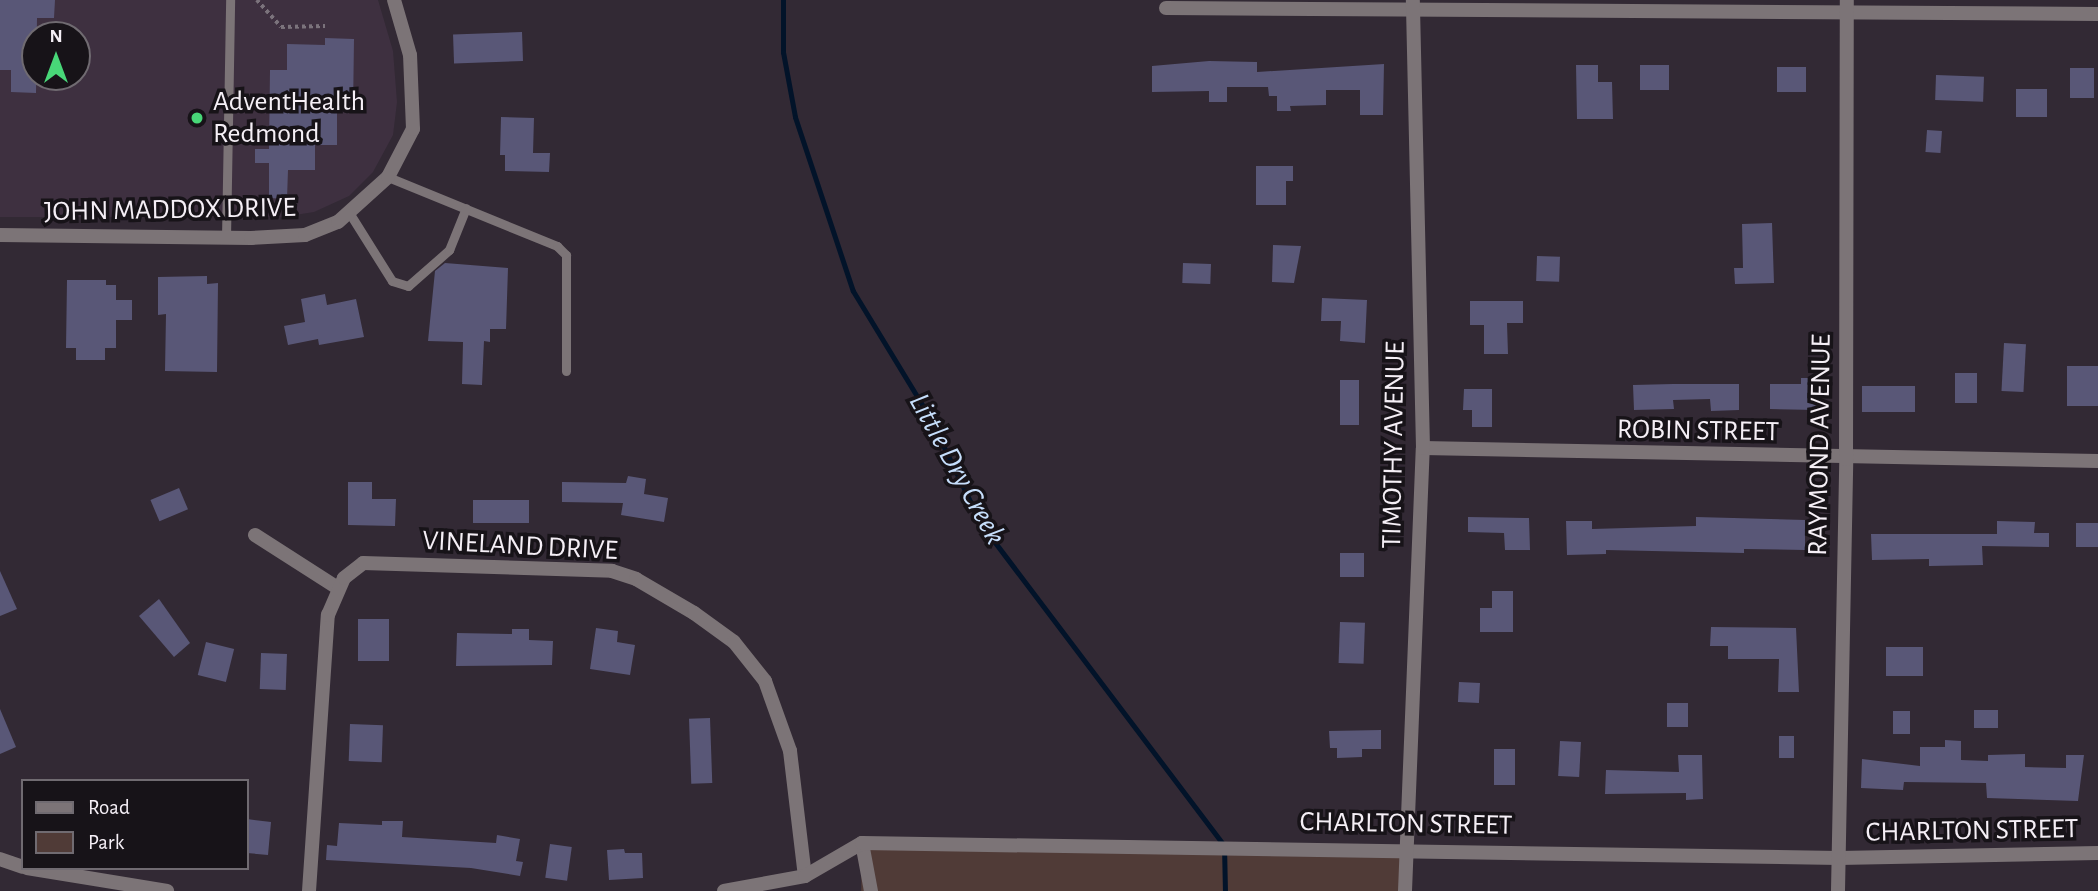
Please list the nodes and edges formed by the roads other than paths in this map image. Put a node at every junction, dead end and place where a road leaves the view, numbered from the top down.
1 (230, 0) edge
2 (394, 0) edge
3 (1847, 0) edge
4 (1413, 5) edge
5 (1166, 8) dead end
6 (2098, 14) edge
7 (1847, 15) junction
8 (388, 177) junction
9 (467, 208) junction
10 (350, 214) junction
11 (0, 235) edge
12 (226, 238) junction
13 (566, 371) dead end
14 (1423, 448) junction
15 (1846, 459) junction
16 (2098, 461) edge
17 (255, 536) dead end
18 (338, 588) junction
19 (862, 843) junction
20 (1406, 849) junction
21 (2098, 853) edge
22 (1839, 858) junction
23 (0, 859) edge
24 (21, 866) edge
25 (43, 870) edge
26 (805, 876) junction
27 (167, 891) edge
28 (309, 891) edge
29 (724, 891) edge
30 (871, 891) edge
31 (1405, 891) edge
32 (1838, 891) edge

1 - 12 lane
2 - 8 street, JOHN MADDOX DRIVE
3 - 7 street, RAYMOND AVENUE
4 - 5 street
4 - 7 street
4 - 14 street, TIMOTHY AVENUE
6 - 7 street
7 - 15 street, RAYMOND AVENUE
8 - 9 lane
8 - 10 street, JOHN MADDOX DRIVE
9 - 10 lane
9 - 13 lane
10 - 12 street, JOHN MADDOX DRIVE
11 - 12 street, JOHN MADDOX DRIVE
14 - 15 street, ROBIN STREET
14 - 20 street, TIMOTHY AVENUE
15 - 16 street, ROBIN STREET
15 - 22 street, RAYMOND AVENUE
17 - 18 street
18 - 26 street, VINELAND DRIVE
18 - 28 street, VINELAND DRIVE
19 - 20 street, CHARLTON STREET
19 - 26 street
19 - 30 street
20 - 22 street, CHARLTON STREET
20 - 31 street, TIMOTHY AVENUE
21 - 22 street, CHARLTON STREET
22 - 32 street, RAYMOND AVENUE
23 - 24 street
25 - 27 street
26 - 29 street

